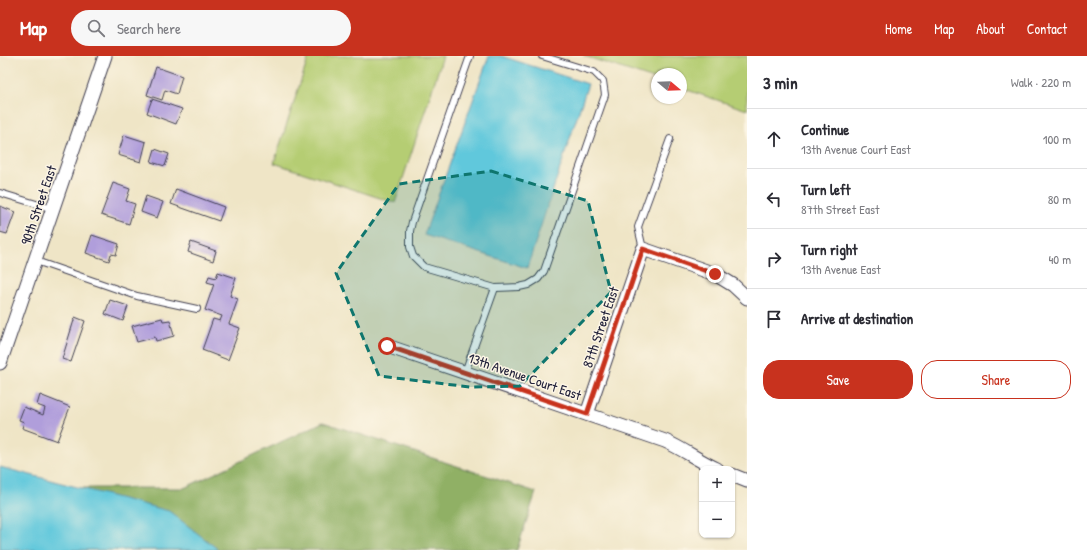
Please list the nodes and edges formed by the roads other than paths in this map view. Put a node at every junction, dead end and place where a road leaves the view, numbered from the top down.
1 (105, 56) edge
2 (470, 56) edge
3 (542, 56) edge
4 (670, 139) dead end
5 (0, 193) edge
6 (53, 210) junction
7 (643, 249) junction
8 (36, 261) junction
9 (495, 288) junction
10 (747, 298) edge
11 (197, 309) dead end
12 (387, 346) dead end
13 (0, 363) edge
14 (465, 372) junction
15 (587, 414) junction
16 (710, 466) edge
17 (735, 476) edge
18 (747, 481) edge

1 - 6 street, 90th Street East
2 - 9 lane
3 - 9 lane
4 - 7 lane
5 - 6 lane
6 - 8 street, 90th Street East
7 - 10 street
7 - 15 street, 87th Street East
8 - 11 lane
8 - 13 street, 90th Street East
9 - 14 lane
12 - 14 street, 13th Avenue Court East
14 - 15 street, 13th Avenue Court East
15 - 16 street, 13th Avenue Court East
17 - 18 street

